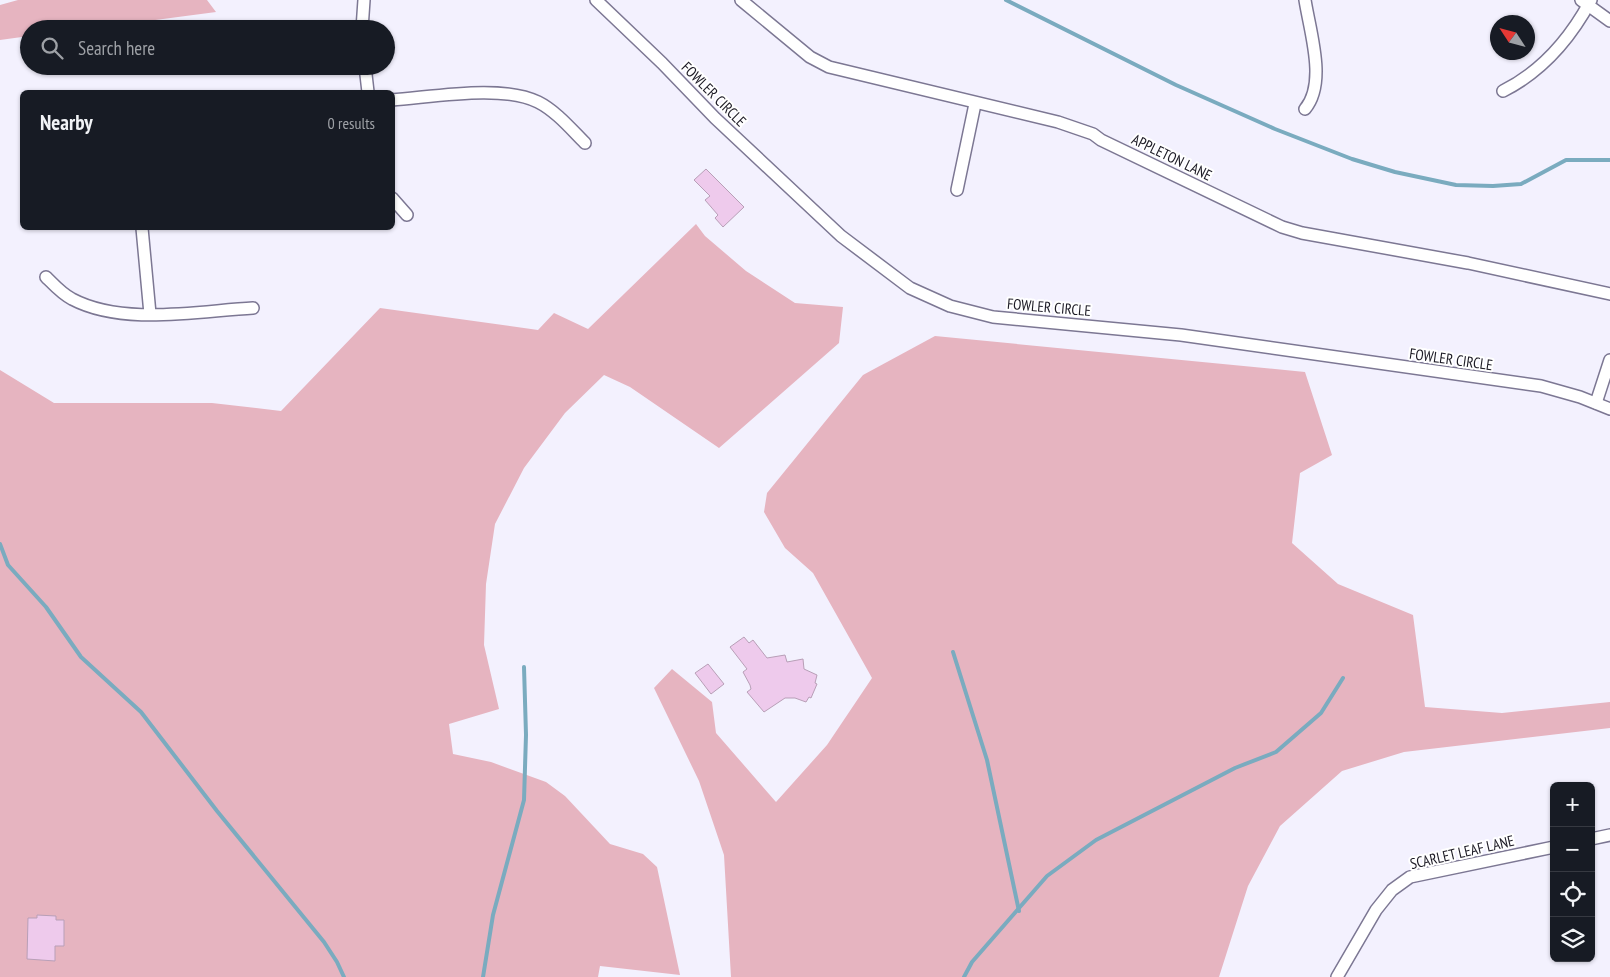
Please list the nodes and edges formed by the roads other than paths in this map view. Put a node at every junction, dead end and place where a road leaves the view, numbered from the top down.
1 (364, 0) edge
2 (596, 0) edge
3 (741, 0) edge
4 (1306, 0) edge
5 (1587, 2) edge
6 (363, 20) edge
7 (1610, 21) edge
8 (366, 75) edge
9 (368, 90) edge
10 (1503, 91) dead end
11 (395, 100) edge
12 (976, 104) junction
13 (1305, 109) dead end
14 (585, 143) dead end
15 (957, 190) dead end
16 (395, 201) edge
17 (407, 215) dead end
18 (142, 230) edge
19 (46, 277) dead end
20 (1610, 294) edge
21 (253, 308) dead end
22 (150, 314) junction
23 (1610, 360) edge
24 (1596, 403) junction
25 (1610, 409) edge
26 (1610, 835) edge
27 (1595, 838) edge
28 (1550, 848) edge
29 (1337, 977) edge

1 - 6 street
2 - 24 street, FOWLER CIRCLE
3 - 12 street, APPLETON LANE
4 - 13 street
5 - 7 street
5 - 10 street
8 - 9 street
11 - 14 street
12 - 15 street
12 - 20 street, APPLETON LANE
16 - 17 street
18 - 22 street
19 - 22 street
21 - 22 street
23 - 24 street
24 - 25 street, FOWLER CIRCLE
26 - 27 street
28 - 29 street, SCARLET LEAF LANE

